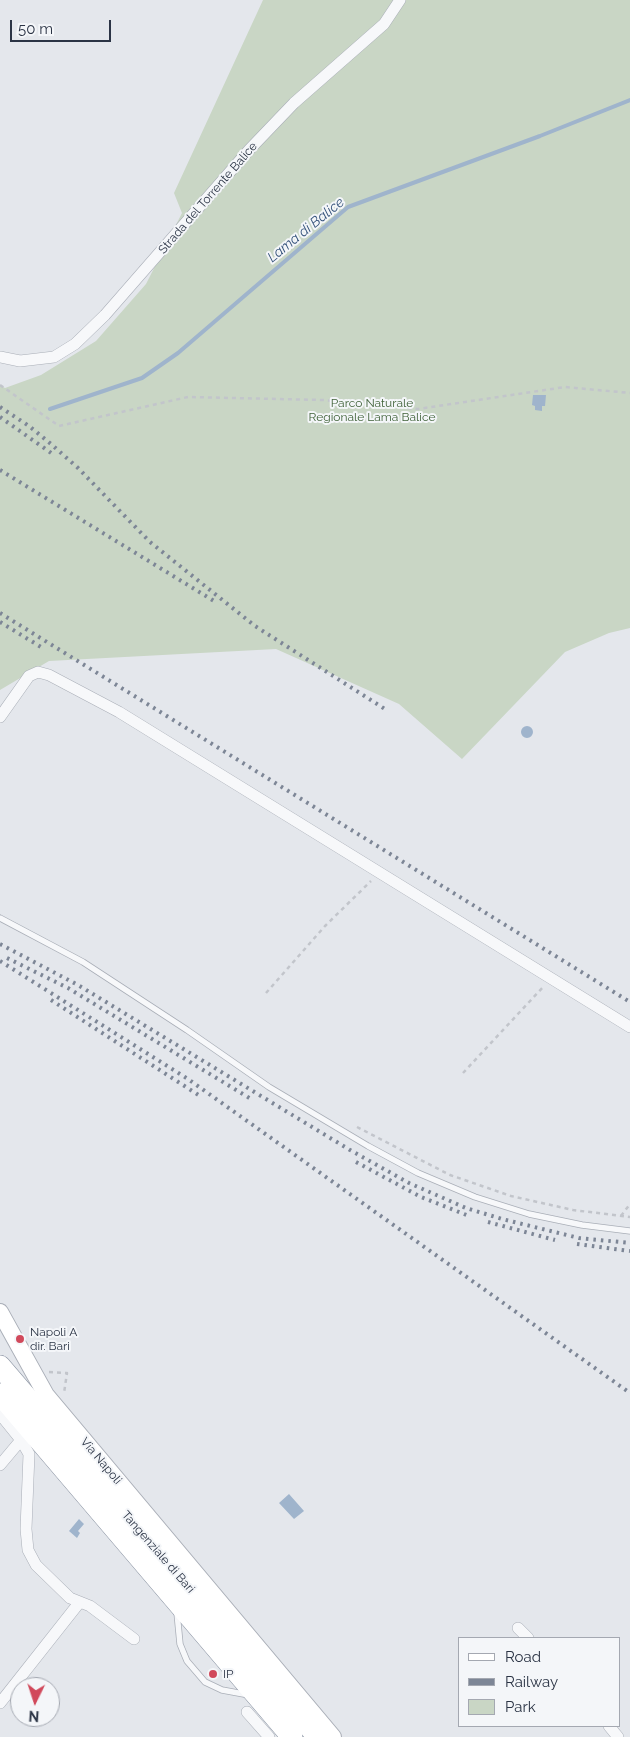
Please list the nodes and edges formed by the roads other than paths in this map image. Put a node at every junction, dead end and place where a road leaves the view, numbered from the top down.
1 (400, 0) edge
2 (0, 357) edge
3 (0, 717) edge
4 (0, 918) edge
5 (630, 1026) edge
6 (630, 1231) edge
7 (0, 1312) edge
8 (0, 1366) edge
9 (0, 1394) edge
10 (0, 1414) edge
11 (21, 1440) junction
12 (0, 1465) edge
13 (176, 1598) junction
14 (79, 1603) junction
15 (518, 1628) dead end
16 (527, 1637) edge
17 (134, 1639) dead end
18 (0, 1703) edge
19 (253, 1704) junction
20 (610, 1727) edge
21 (269, 1737) edge
22 (292, 1737) edge
23 (318, 1737) edge
24 (333, 1737) edge
25 (618, 1737) edge

1 - 2 street, Strada del Torrente Balice
3 - 5 street
4 - 6 lane
7 - 24 street, Via Napoli
8 - 23 highway, Tangenziale di Bari
9 - 13 highway, Tangenziale di Bari
10 - 11 street
11 - 12 street
11 - 14 street
13 - 19 highway, Tangenziale di Bari
13 - 19 lane
14 - 17 street
14 - 18 street
15 - 16 street
19 - 21 street
19 - 22 highway, Tangenziale di Bari
20 - 25 street

